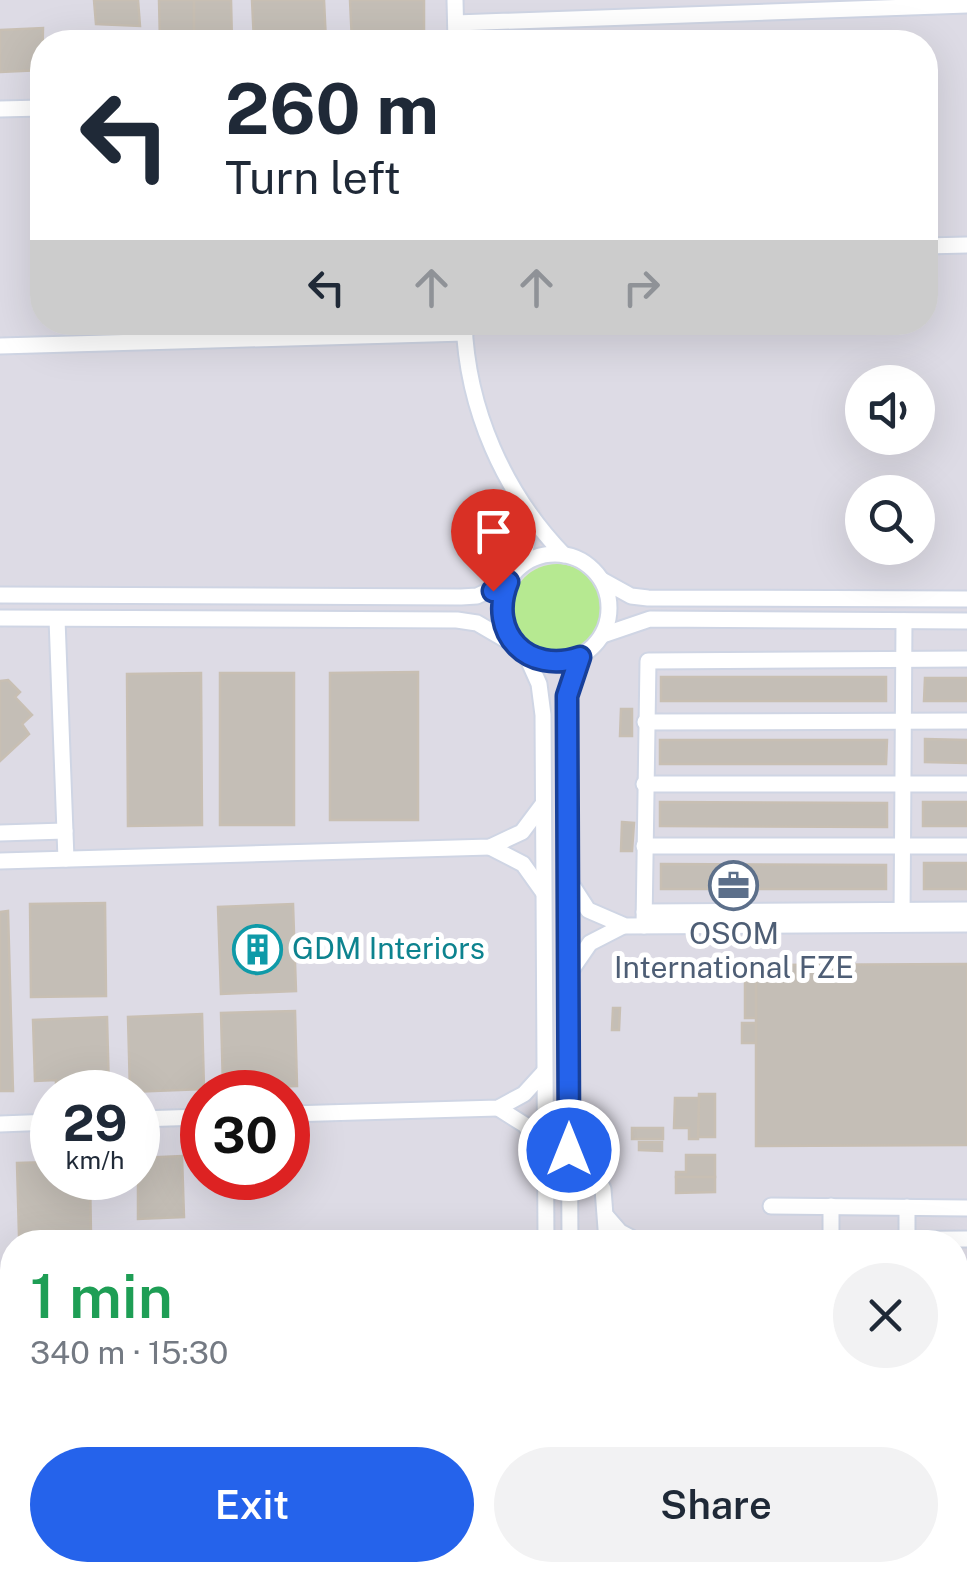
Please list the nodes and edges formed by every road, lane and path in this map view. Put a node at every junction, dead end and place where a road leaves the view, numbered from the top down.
1 (455, 0) edge
2 (967, 5) edge
3 (456, 23) junction
4 (456, 30) edge
5 (0, 108) edge
6 (30, 108) edge
7 (967, 245) edge
8 (938, 246) edge
9 (284, 335) edge
10 (465, 335) edge
11 (0, 346) edge
12 (520, 502) junction
13 (564, 554) junction
14 (522, 564) junction
15 (602, 580) junction
16 (508, 582) junction
17 (0, 595) edge
18 (967, 599) edge
19 (0, 618) edge
20 (57, 618) junction
21 (904, 621) junction
22 (967, 622) edge
23 (603, 635) junction
24 (513, 644) junction
25 (526, 655) junction
26 (580, 657) junction
27 (904, 660) junction
28 (967, 660) edge
29 (645, 722) junction
30 (903, 722) junction
31 (967, 722) edge
32 (644, 784) junction
33 (903, 784) junction
34 (967, 784) edge
35 (544, 804) junction
36 (65, 832) junction
37 (0, 833) edge
38 (644, 846) junction
39 (903, 846) junction
40 (967, 846) edge
41 (490, 847) junction
42 (66, 859) junction
43 (0, 861) edge
44 (568, 876) junction
45 (544, 894) junction
46 (967, 910) edge
47 (644, 918) junction
48 (902, 918) junction
49 (967, 924) edge
50 (625, 926) junction
51 (568, 976) junction
52 (544, 1072) junction
53 (498, 1108) junction
54 (310, 1113) edge
55 (569, 1119) junction
56 (30, 1123) edge
57 (0, 1124) edge
58 (545, 1151) junction
59 (770, 1206) dead end
60 (831, 1206) junction
61 (907, 1206) junction
62 (967, 1208) edge
63 (607, 1218) junction
64 (546, 1230) edge
65 (570, 1230) edge
66 (607, 1230) edge
67 (618, 1230) edge
68 (831, 1230) edge
69 (907, 1230) edge

1 - 3 street
2 - 3 street
3 - 4 street
5 - 6 street
7 - 8 street
9 - 11 street
10 - 12 street
12 - 13 street
12 - 14 street
13 - 14 street
13 - 15 street
14 - 16 street
15 - 18 street
15 - 23 street
16 - 17 street
16 - 24 street
19 - 20 street
20 - 24 street
20 - 36 street
21 - 22 street
21 - 23 street
21 - 27 street
23 - 26 street
24 - 25 street
25 - 26 street
25 - 35 street
26 - 44 street
27 - 28 street
27 - 29 street
27 - 30 street
29 - 30 street
29 - 32 street
30 - 31 street
30 - 33 street
32 - 33 street
32 - 38 street
33 - 34 street
33 - 39 street
35 - 41 street
35 - 45 street
36 - 37 street
36 - 42 street
38 - 39 street
38 - 47 street
39 - 40 street
39 - 48 street
41 - 42 street
41 - 45 street
42 - 43 street
44 - 50 street
44 - 51 street
45 - 52 street
46 - 48 street
47 - 48 street
47 - 50 street
48 - 49 street
50 - 51 street
51 - 55 street
52 - 53 street
52 - 58 street
53 - 54 street
53 - 58 street
55 - 63 street
55 - 65 street
56 - 57 street
58 - 64 street
59 - 60 street
60 - 61 street
60 - 68 street
61 - 62 street
61 - 69 street
63 - 66 street
63 - 67 street

